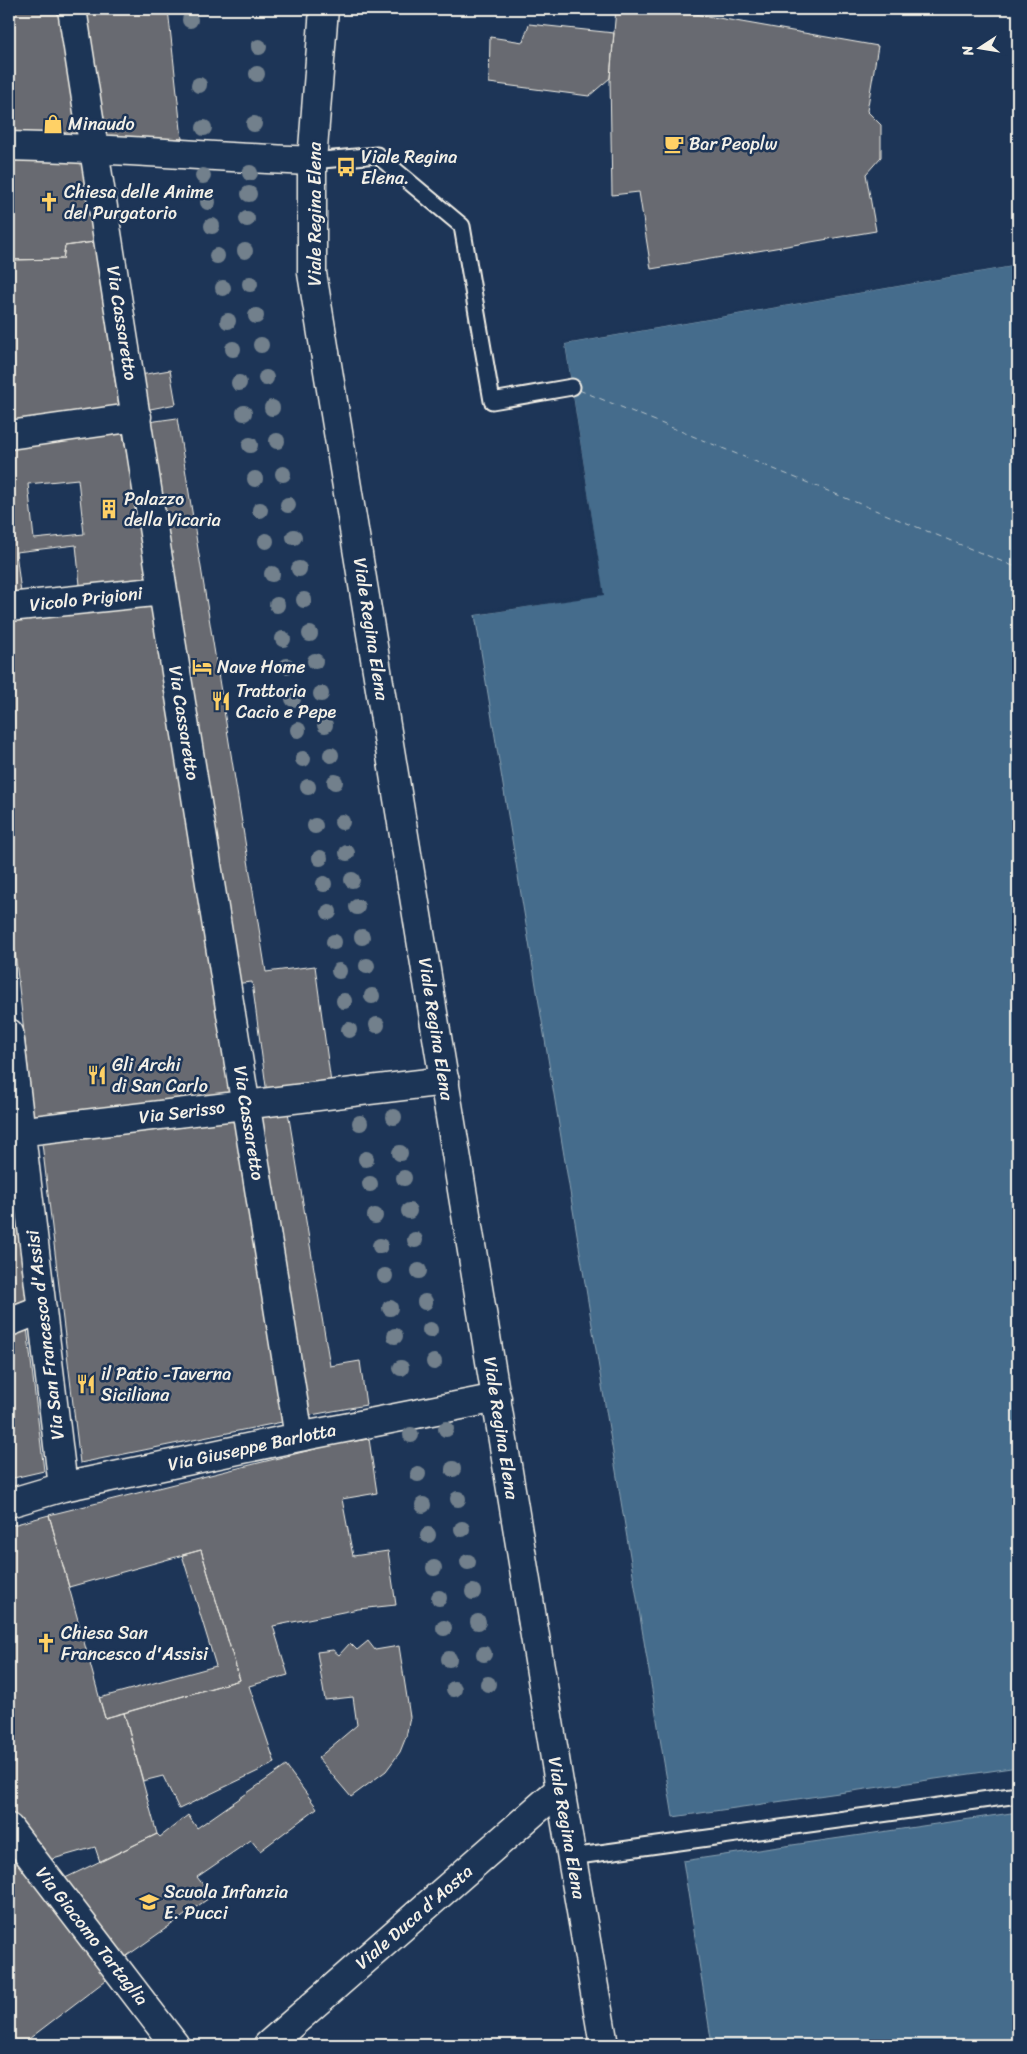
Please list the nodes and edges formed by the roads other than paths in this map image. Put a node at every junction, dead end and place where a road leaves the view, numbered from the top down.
1 (72, 9) edge
2 (324, 9) edge
3 (9, 146) edge
4 (94, 148) junction
5 (312, 161) junction
6 (572, 387) dead end
7 (137, 417) junction
8 (9, 435) edge
9 (163, 591) junction
10 (9, 607) edge
11 (9, 1033) edge
12 (445, 1081) junction
13 (246, 1104) junction
14 (15, 1132) edge
15 (42, 1309) junction
16 (9, 1322) edge
17 (497, 1398) junction
18 (299, 1437) junction
19 (63, 1488) junction
20 (9, 1503) edge
21 (560, 1789) junction
22 (1018, 1795) edge
23 (12, 1840) edge
24 (571, 1857) junction
25 (175, 2045) edge
26 (268, 2045) edge
27 (604, 2045) edge

1 - 4 street, Via Cassaretto
2 - 5 street, Viale Regina Elena
3 - 4 street
4 - 5 street
4 - 7 street, Via Cassaretto
5 - 6 lane
5 - 12 street, Viale Regina Elena
7 - 8 street
7 - 9 street, Via Cassaretto
9 - 10 street, Vicolo Prigioni
9 - 13 street, Via Cassaretto
11 - 14 street, Via San Francesco d'Assisi
12 - 13 street, Via Serisso
12 - 17 street, Viale Regina Elena
13 - 14 street, Via Serisso
13 - 18 street, Via Cassaretto
14 - 15 street, Via San Francesco d'Assisi
15 - 16 street
15 - 19 street, Via San Francesco d'Assisi
17 - 18 street, Via Giuseppe Barlotta
17 - 21 street, Viale Regina Elena
18 - 19 street, Via Giuseppe Barlotta
19 - 20 street, Via Giuseppe Barlotta
21 - 24 street, Viale Regina Elena
21 - 26 street, Viale Duca d'Aosta
22 - 24 lane
23 - 25 street, Via Giacomo Tartaglia
24 - 27 street, Viale Regina Elena

